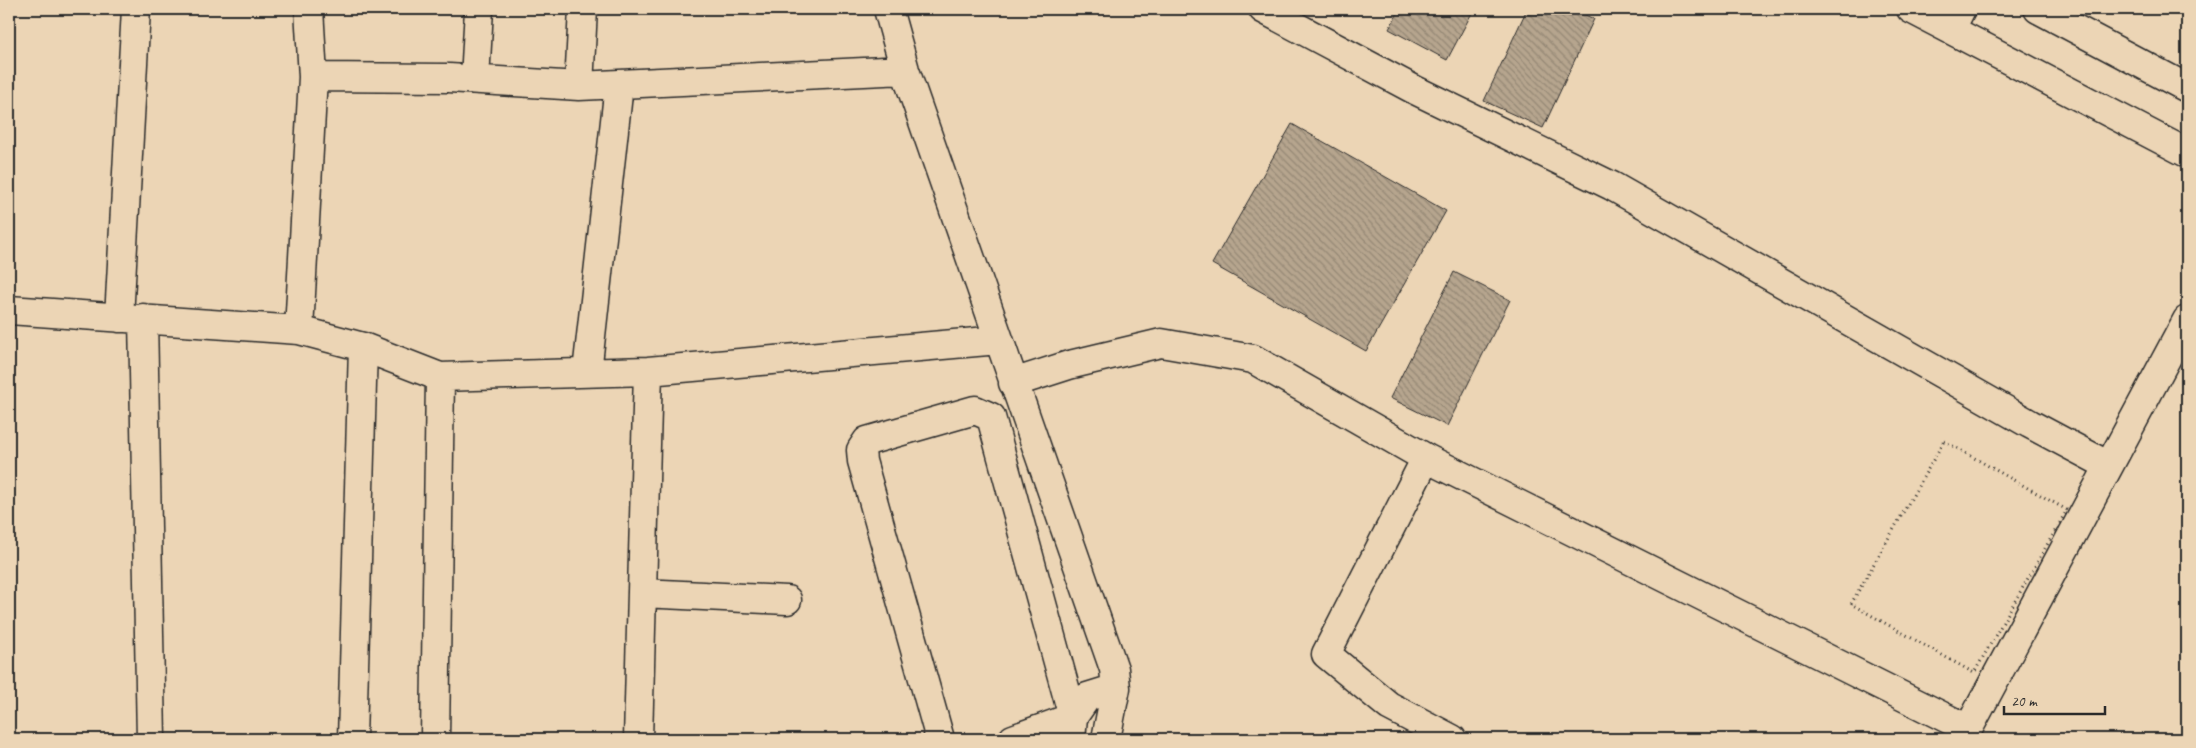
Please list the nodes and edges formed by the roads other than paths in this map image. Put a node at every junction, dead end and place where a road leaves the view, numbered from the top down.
1 (136, 9) edge
2 (309, 9) edge
3 (479, 9) edge
4 (584, 9) edge
5 (888, 9) edge
6 (1263, 9) edge
7 (1911, 9) edge
8 (2038, 9) edge
9 (1956, 19) edge
10 (906, 70) junction
11 (313, 77) junction
12 (475, 79) junction
13 (619, 85) junction
14 (579, 86) junction
15 (2187, 88) edge
16 (2187, 153) edge
17 (9, 310) edge
18 (131, 318) junction
19 (2187, 320) edge
20 (299, 330) junction
21 (999, 340) junction
22 (363, 347) junction
23 (648, 371) junction
24 (588, 372) junction
25 (440, 377) junction
26 (1013, 382) junction
27 (1426, 458) junction
28 (2109, 466) junction
29 (642, 593) junction
30 (787, 600) dead end
31 (1116, 688) junction
32 (1072, 728) edge
33 (1966, 734) edge
34 (152, 739) edge
35 (352, 739) edge
36 (435, 739) edge
37 (638, 739) edge
38 (940, 739) edge
39 (1013, 739) edge
40 (1106, 739) edge
41 (1452, 739) edge

1 - 18 street
2 - 11 street
3 - 12 street
4 - 14 street
5 - 10 street
6 - 28 street
7 - 9 street
8 - 15 street
9 - 16 street
10 - 13 street
10 - 21 street
11 - 12 street
11 - 20 street
12 - 14 street
13 - 14 street
13 - 24 street
17 - 18 street
18 - 20 street
18 - 34 street
19 - 28 street
20 - 22 street
21 - 23 street
21 - 26 street
22 - 25 street
22 - 35 street
23 - 24 street
23 - 29 street
24 - 25 street
25 - 36 street
26 - 27 street
26 - 31 street
27 - 33 street
27 - 41 street
28 - 33 street
29 - 30 street
29 - 37 street
31 - 32 street
31 - 40 street
32 - 38 street
32 - 39 street

